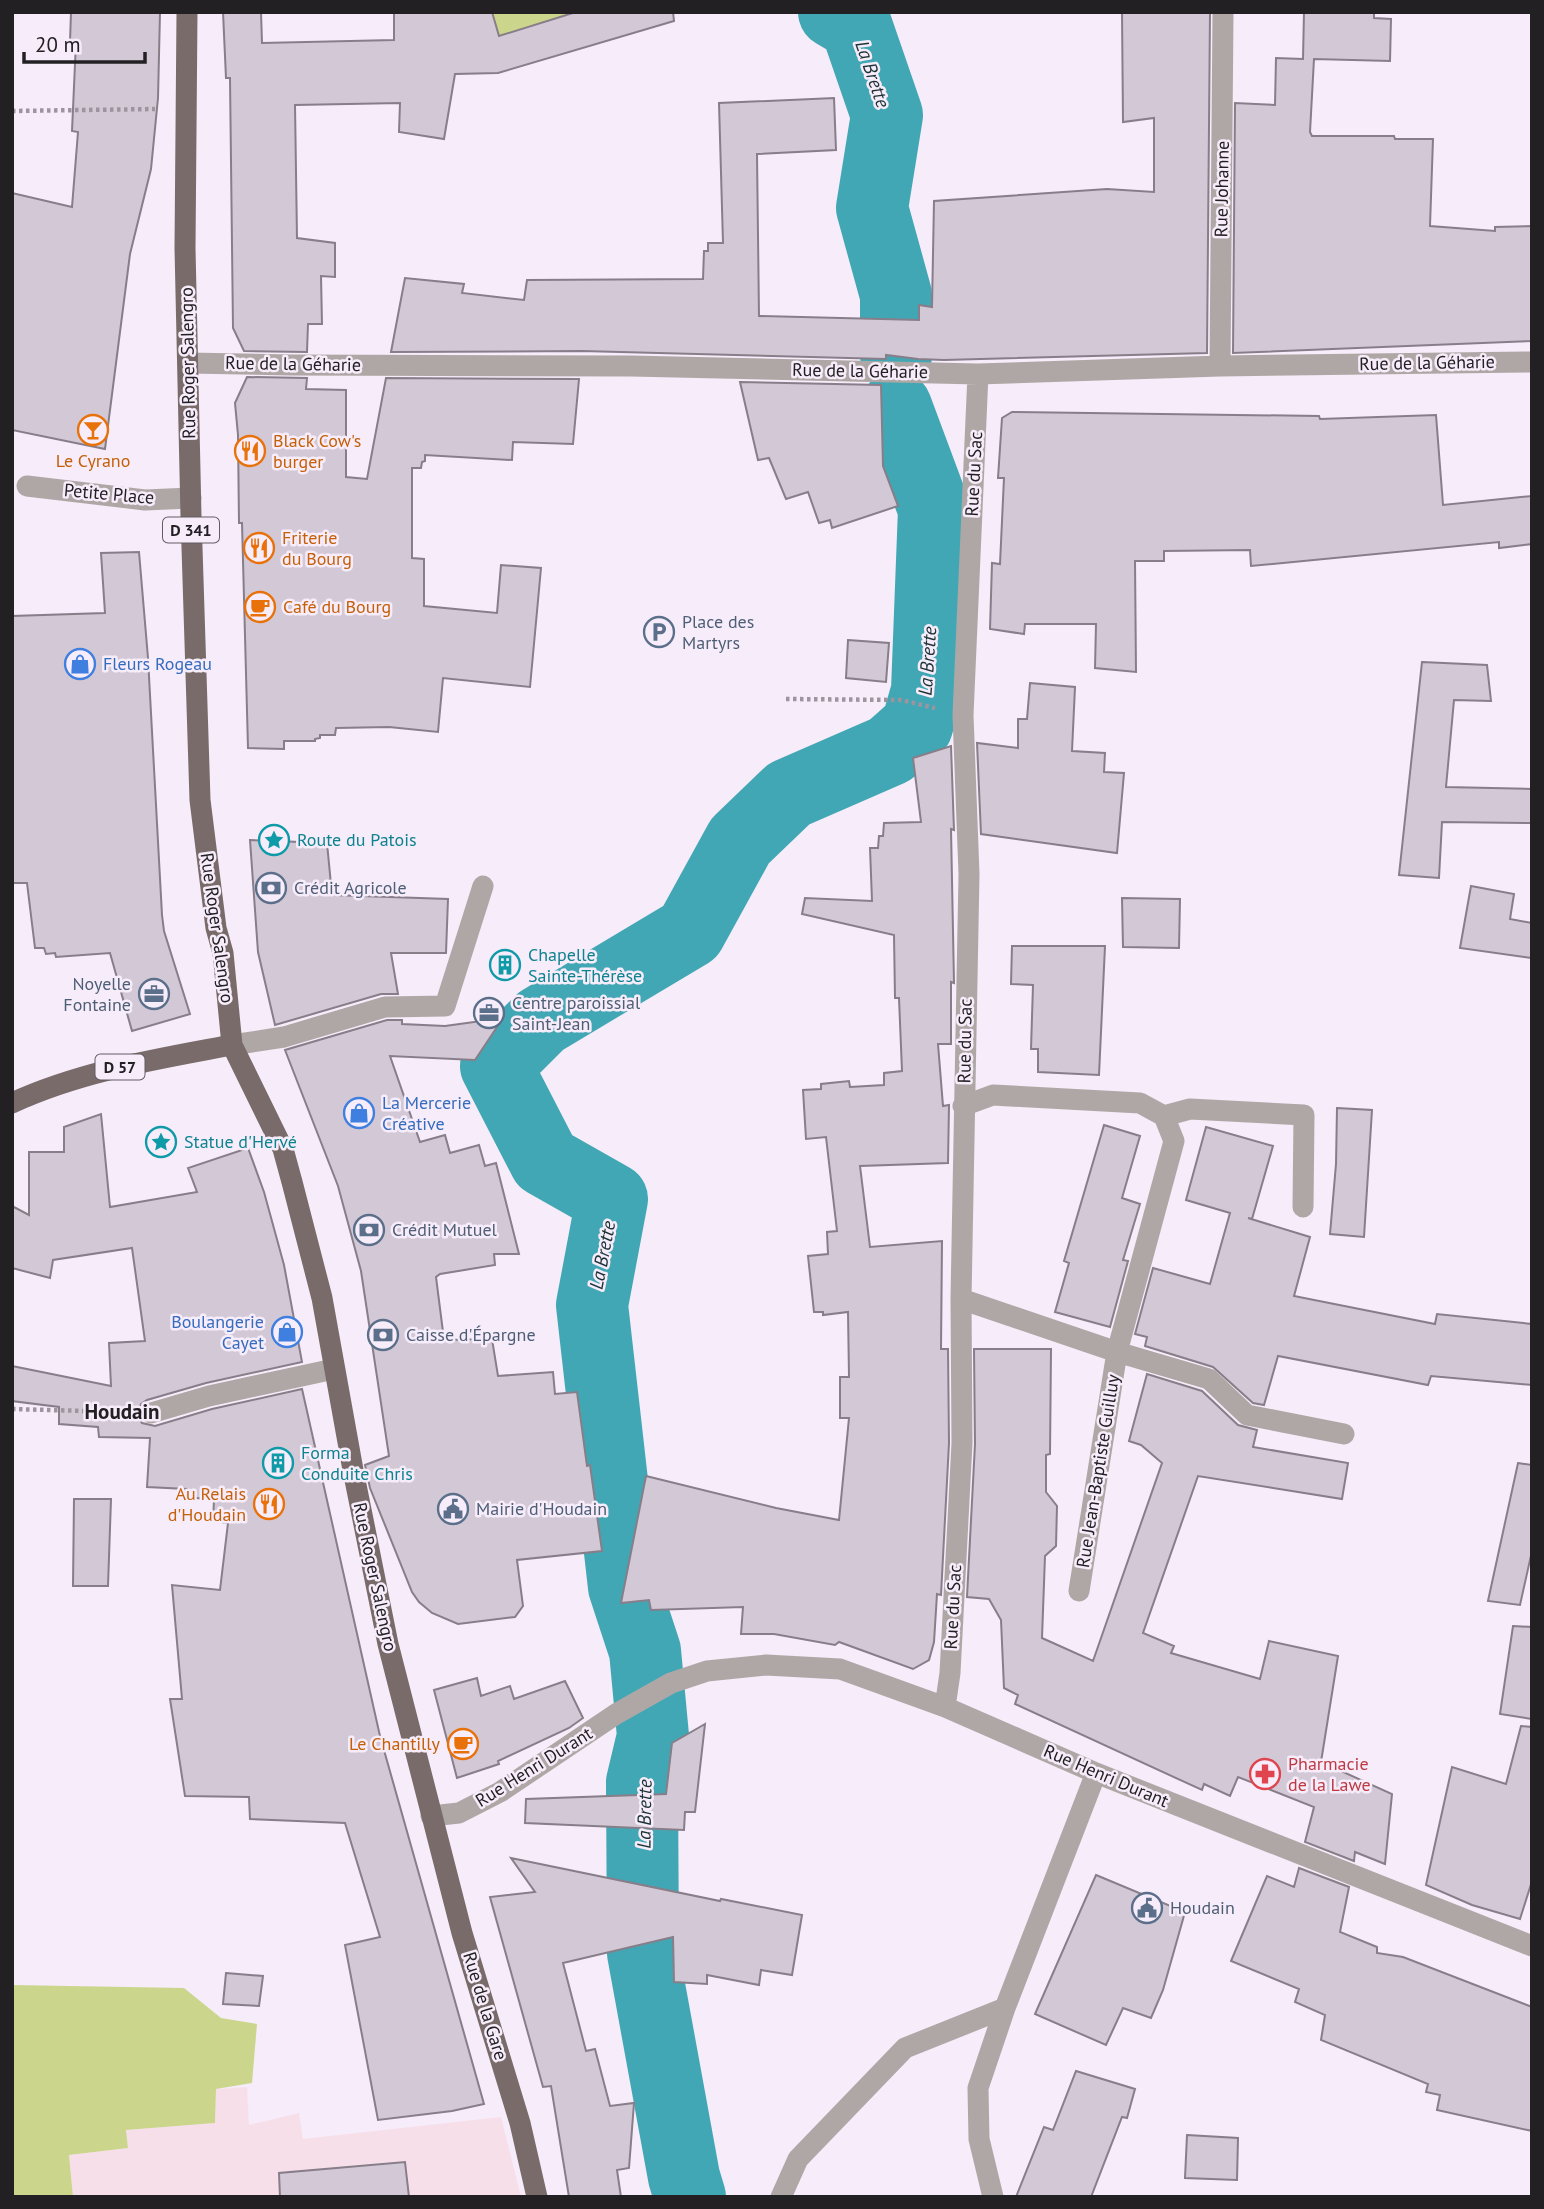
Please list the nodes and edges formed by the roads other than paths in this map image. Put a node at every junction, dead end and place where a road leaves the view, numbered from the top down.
1 (187, 12) edge
2 (1223, 12) edge
3 (1532, 362) edge
4 (188, 363) junction
5 (1220, 366) junction
6 (978, 374) junction
7 (27, 486) dead end
8 (191, 498) junction
9 (484, 886) dead end
10 (232, 1045) junction
11 (12, 1103) edge
12 (963, 1106) junction
13 (1164, 1116) junction
14 (1303, 1207) dead end
15 (961, 1299) junction
16 (1117, 1352) junction
17 (334, 1369) junction
18 (151, 1413) road end
19 (1344, 1434) dead end
20 (1079, 1591) dead end
21 (945, 1707) junction
22 (1096, 1773) junction
23 (431, 1816) junction
24 (1532, 1946) edge
25 (1005, 2008) junction
26 (537, 2197) edge
27 (781, 2197) edge
28 (993, 2197) edge

1 - 4 main road, Rue Roger Salengro / D 341
2 - 5 street, Rue Johanne
3 - 5 street, Rue de la Géharie
4 - 6 street, Rue de la Géharie
4 - 8 main road, Rue Roger Salengro / D 341
5 - 6 street, Rue de la Géharie
6 - 12 street, Rue du Sac
7 - 8 street, Petite Place
8 - 10 main road, Rue Roger Salengro / D 341
9 - 10 street
10 - 11 main road, D 57
10 - 17 main road, Rue Roger Salengro / D 341
12 - 13 street
12 - 15 street, Rue du Sac
13 - 14 street
13 - 16 street, Rue Jean-Baptiste Guilluy
15 - 16 street, Rue Jean-Baptiste Guilluy
15 - 21 street, Rue du Sac
16 - 19 street, Rue Jean-Baptiste Guilluy
16 - 20 street, Rue Jean-Baptiste Guilluy
17 - 18 street
17 - 23 main road, Rue Roger Salengro / D 341
21 - 22 street, Rue Henri Durant
21 - 23 street, Rue Henri Durant
22 - 24 street, Rue Henri Durant
22 - 25 street
23 - 26 main road, Rue de la Gare / D 341
25 - 27 street
25 - 28 street

